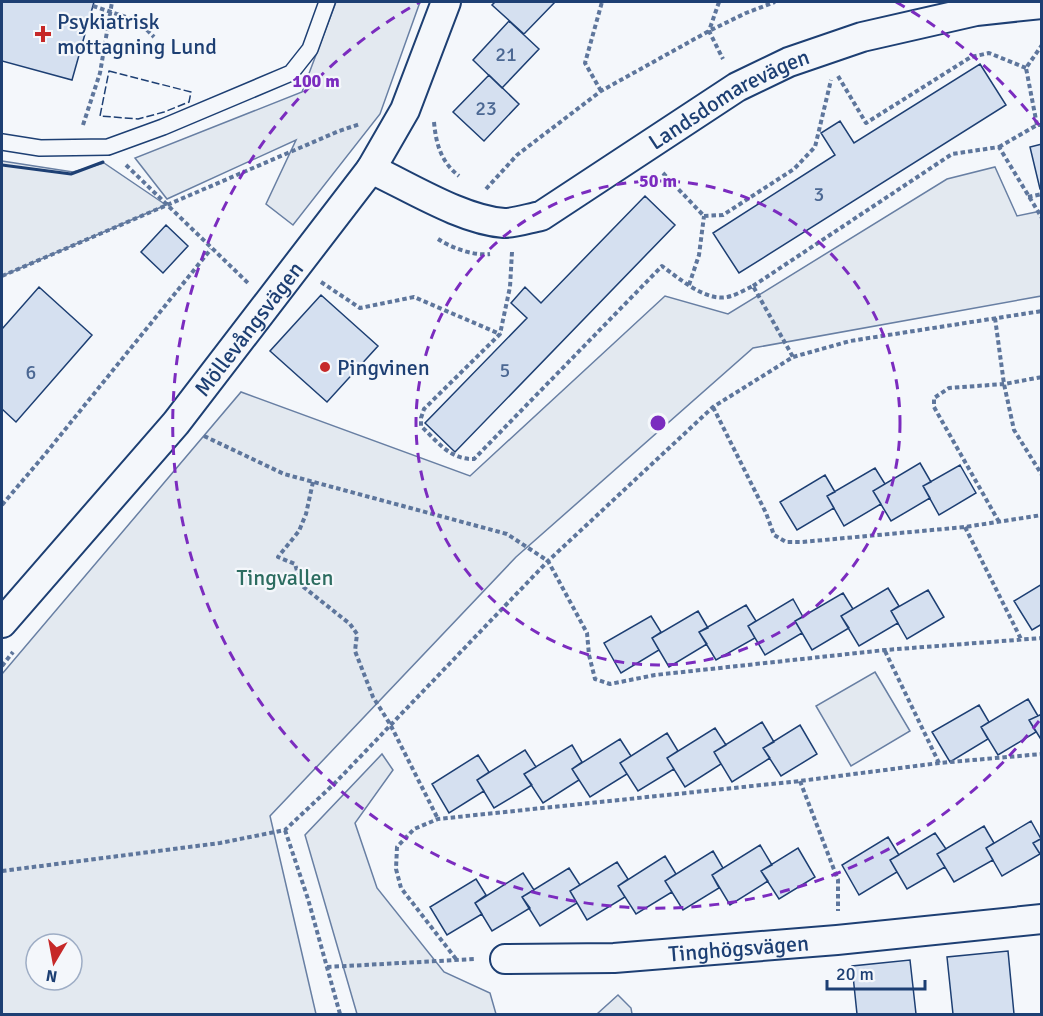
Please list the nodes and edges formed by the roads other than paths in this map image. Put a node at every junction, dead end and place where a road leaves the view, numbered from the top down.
1 (327, 2) edge
2 (446, 2) edge
3 (1041, 4) edge
4 (2, 142) edge
5 (371, 169) junction
6 (2, 623) edge
7 (1041, 919) edge
8 (505, 959) road end

1 - 4 lane
2 - 5 street, Möllevångsvägen
3 - 5 street, Landsdomarevägen
5 - 6 street, Möllevångsvägen
7 - 8 street, Tinghögsvägen

